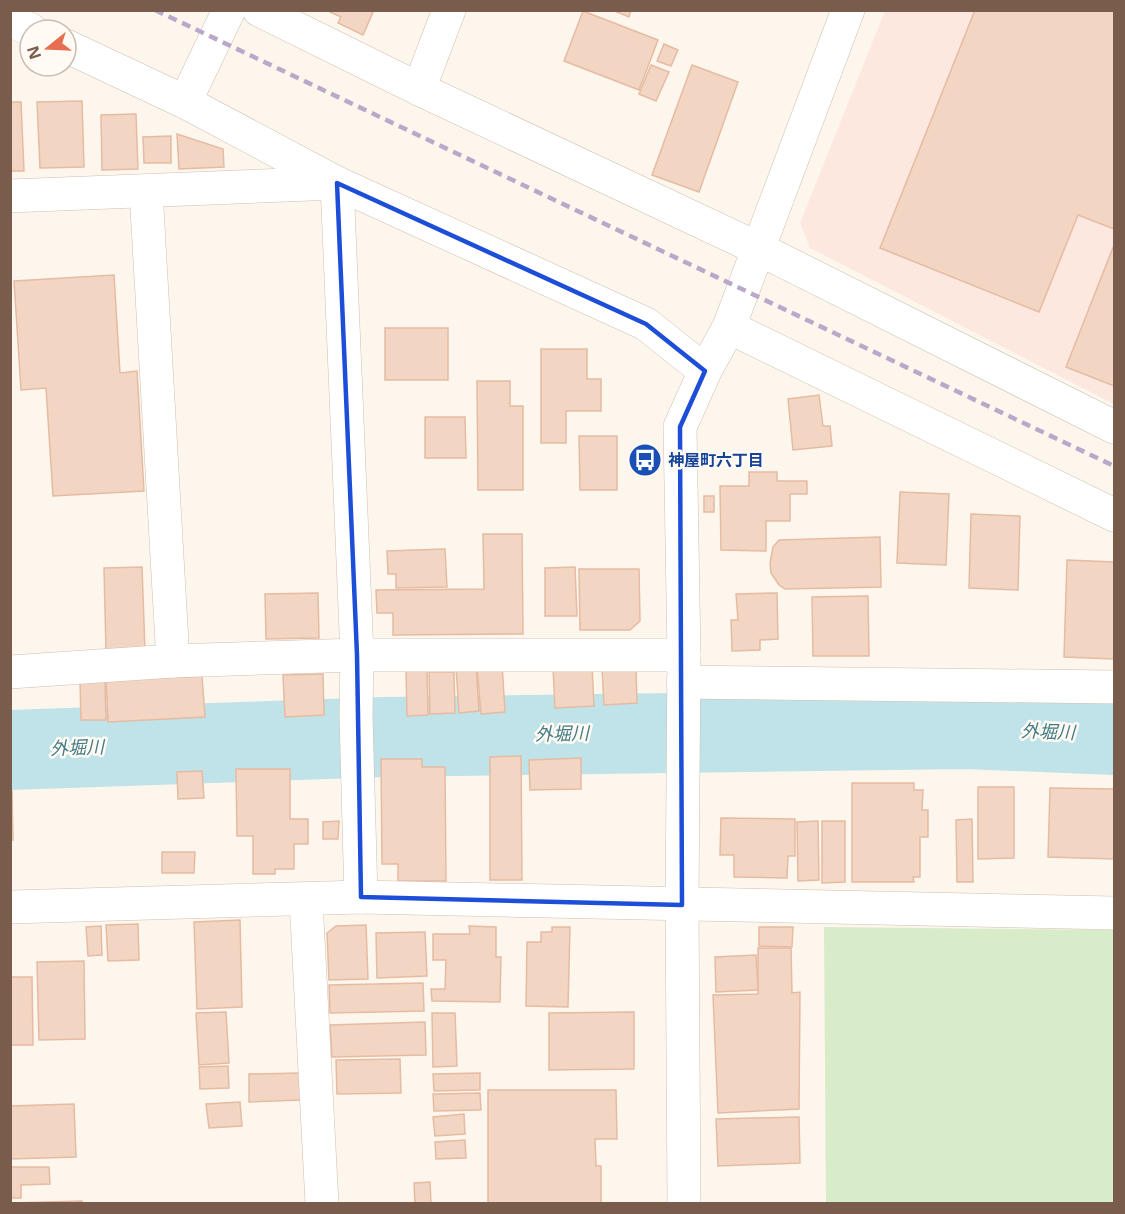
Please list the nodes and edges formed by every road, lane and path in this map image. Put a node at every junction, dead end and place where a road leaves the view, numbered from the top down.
1 (229, 10) edge
2 (259, 10) edge
3 (449, 10) edge
4 (848, 10) edge
5 (78, 52) edge
6 (419, 89) junction
7 (185, 102) junction
8 (337, 183) junction
9 (146, 191) junction
10 (10, 196) edge
11 (759, 249) junction
12 (729, 327) junction
13 (705, 370) junction
14 (1114, 427) edge
15 (1114, 515) edge
16 (357, 655) junction
17 (173, 661) junction
18 (684, 668) junction
19 (10, 672) edge
20 (1114, 687) edge
21 (361, 897) junction
22 (306, 900) junction
23 (682, 905) junction
24 (10, 907) edge
25 (1114, 913) edge
26 (322, 1203) edge
27 (684, 1203) edge

1 - 7 street
2 - 6 street
3 - 6 street
4 - 11 street
5 - 7 street
6 - 11 street
7 - 8 street
8 - 9 street
8 - 13 street
8 - 16 street
9 - 10 street
9 - 17 street
11 - 12 street
11 - 14 street
12 - 13 street
12 - 15 street
13 - 18 street
16 - 17 street
16 - 18 street
16 - 21 street
17 - 19 street
18 - 20 street
18 - 23 street
21 - 22 street
21 - 23 street
22 - 24 street
22 - 26 street
23 - 25 street
23 - 27 street

